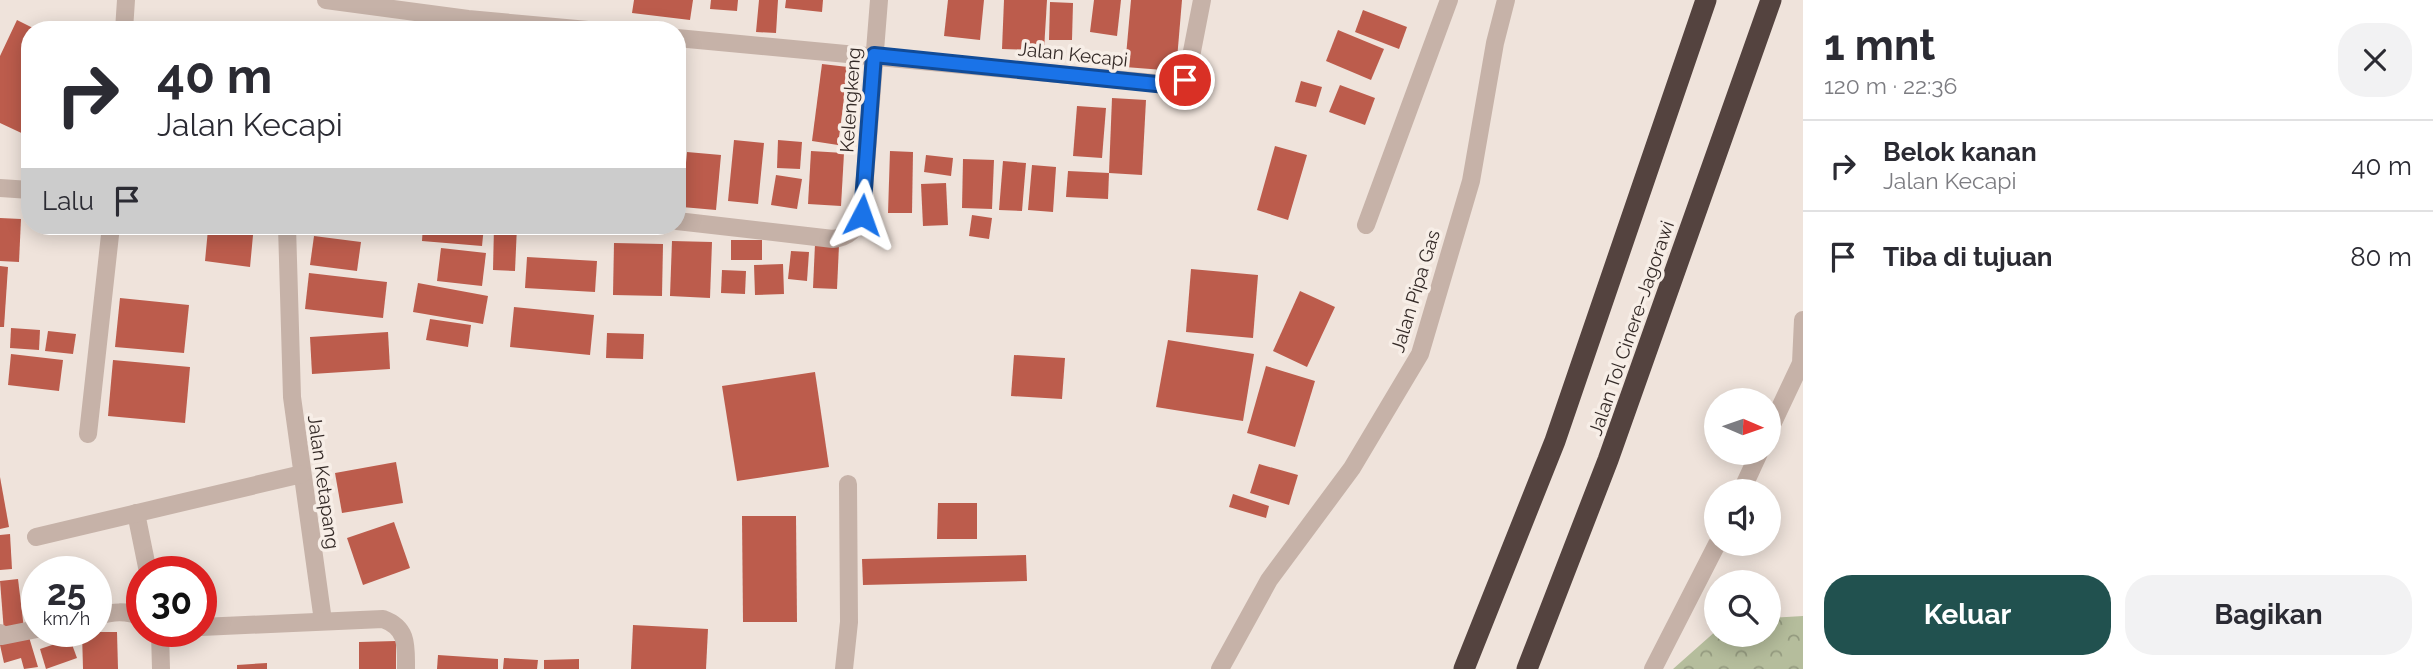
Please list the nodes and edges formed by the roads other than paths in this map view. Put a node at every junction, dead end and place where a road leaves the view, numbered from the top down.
1 (126, 0) edge
2 (326, 0) edge
3 (879, 0) edge
4 (1202, 0) edge
5 (1449, 0) edge
6 (1506, 0) edge
7 (1706, 0) edge
8 (1771, 0) edge
9 (125, 21) edge
10 (490, 21) edge
11 (686, 39) edge
12 (874, 55) junction
13 (0, 188) edge
14 (21, 189) edge
15 (686, 221) edge
16 (1366, 225) dead end
17 (110, 235) edge
18 (287, 235) edge
19 (1803, 320) edge
20 (1782, 403) edge
21 (88, 434) dead end
22 (302, 474) junction
23 (848, 484) dead end
24 (136, 513) junction
25 (36, 537) dead end
26 (145, 556) edge
27 (1711, 556) edge
28 (323, 621) junction
29 (217, 626) edge
30 (21, 632) edge
31 (0, 633) edge
32 (160, 647) edge
33 (161, 669) edge
34 (406, 669) edge
35 (844, 669) edge
36 (1220, 669) edge
37 (1464, 669) edge
38 (1527, 669) edge
39 (1653, 669) edge

1 - 9 street
2 - 10 street
3 - 12 street, Kelengkeng
4 - 12 street, Jalan Kecapi
5 - 16 street
6 - 36 street, Jalan Pipa Gas
7 - 37 highway, Jalan Tol Cinere–Jagorawi
8 - 38 highway, Jalan Tol Cinere–Jagorawi
11 - 12 street, Jalan Kecapi
12 - 15 street, Kelengkeng
13 - 14 street
17 - 21 street
18 - 22 street, Jalan Ketapang
19 - 20 street
22 - 24 street
22 - 28 street, Jalan Ketapang
23 - 35 street
24 - 25 street
24 - 26 street
27 - 39 street
28 - 29 street
28 - 34 street
30 - 31 street
32 - 33 street

